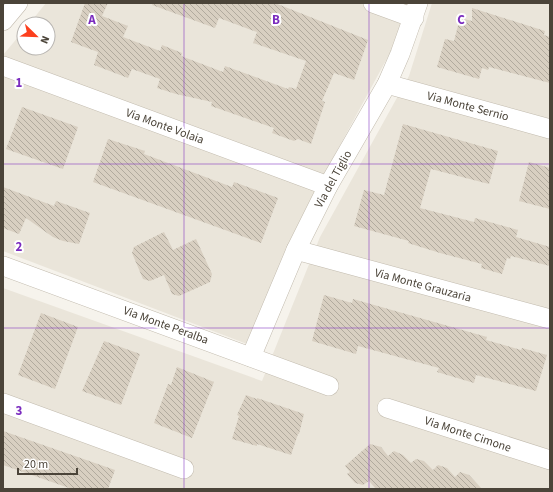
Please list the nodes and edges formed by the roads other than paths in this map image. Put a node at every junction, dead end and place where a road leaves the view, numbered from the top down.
1 (18, 3) edge
2 (373, 3) edge
3 (416, 11) edge
4 (3, 20) edge
5 (3, 66) edge
6 (387, 84) junction
7 (550, 129) edge
8 (328, 186) junction
9 (296, 250) junction
10 (3, 266) edge
11 (550, 319) edge
12 (251, 357) junction
13 (329, 386) dead end
14 (3, 403) edge
15 (387, 408) dead end
16 (550, 460) edge
17 (184, 469) dead end

1 - 4 street
2 - 3 street
3 - 6 street, Via del Tiglio
5 - 8 street, Via Monte Volaia
6 - 7 street, Via Monte Sernio
6 - 8 street, Via del Tiglio
8 - 9 street, Via del Tiglio
9 - 11 street, Via Monte Grauzaria
9 - 12 street, Via del Tiglio
10 - 12 street, Via Monte Peralba
12 - 13 street, Via Monte Peralba
14 - 17 street
15 - 16 street, Via Monte Cimone

